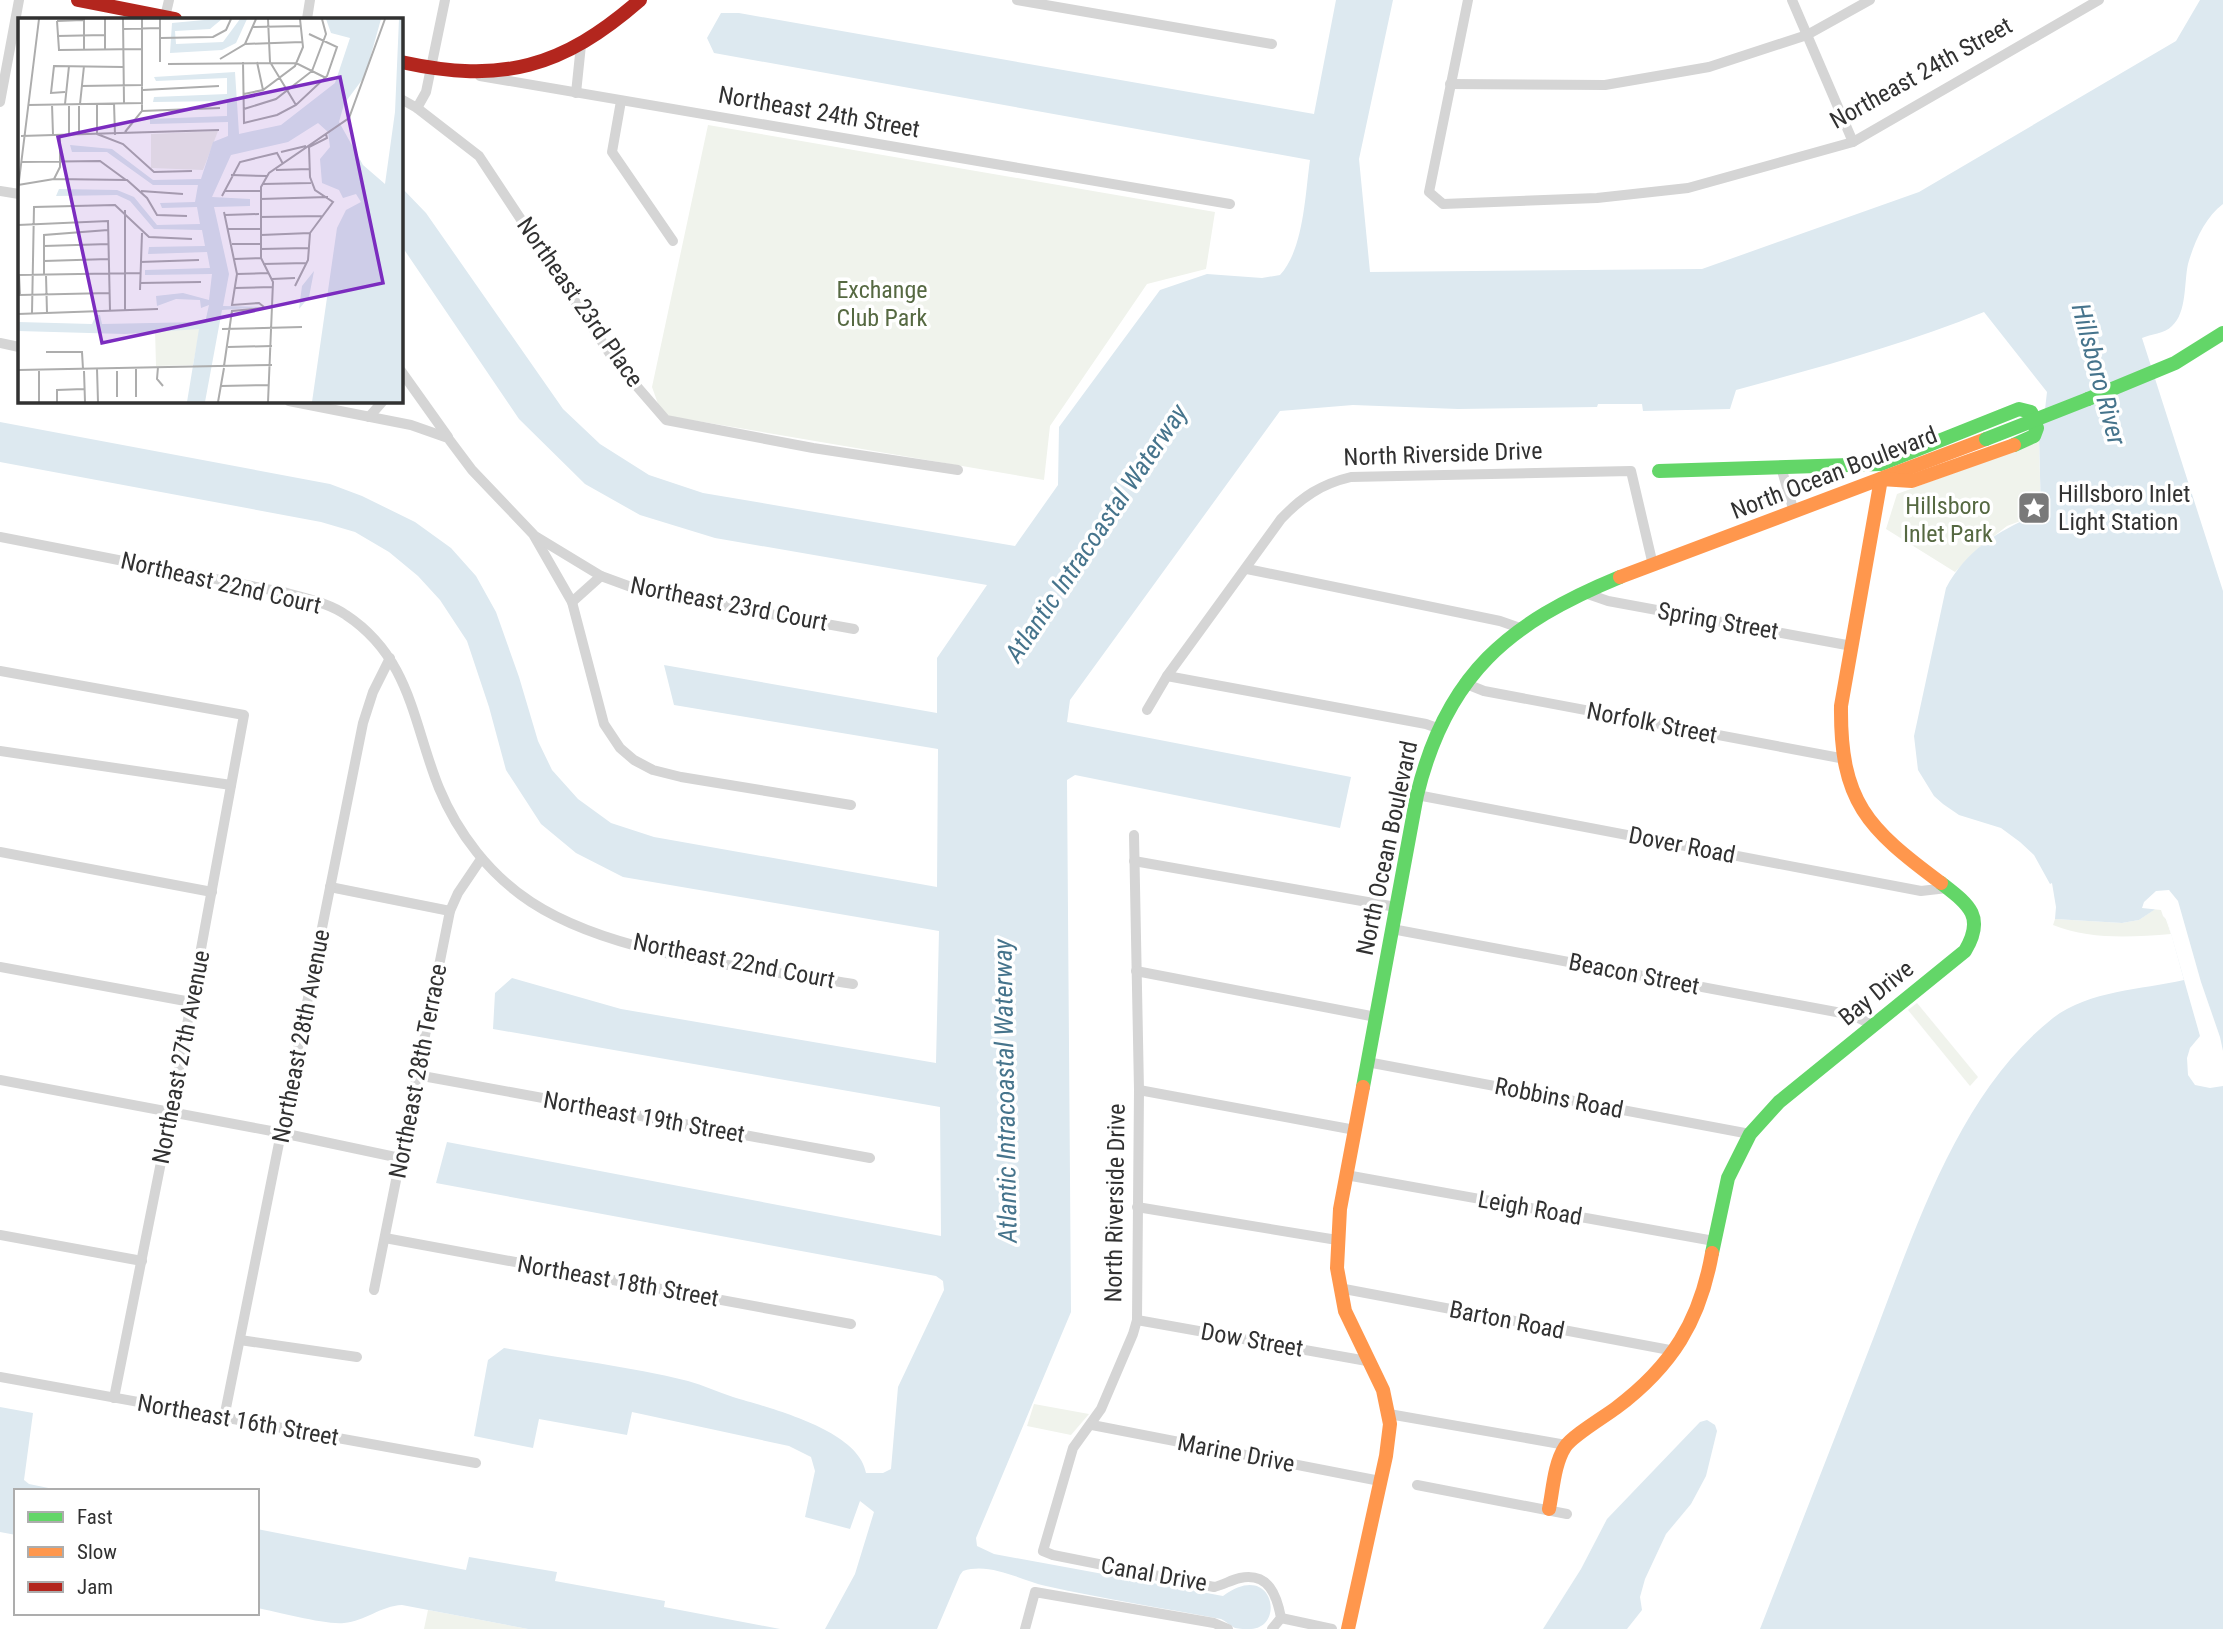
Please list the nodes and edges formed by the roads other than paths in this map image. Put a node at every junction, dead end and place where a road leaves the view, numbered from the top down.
1 (19, 0) edge
2 (169, 0) edge
3 (310, 0) edge
4 (445, 0) edge
5 (640, 0) edge
6 (1017, 0) edge
7 (1468, 0) edge
8 (1792, 0) edge
9 (1870, 0) edge
10 (2099, 0) edge
11 (85, 1) edge
12 (170, 18) edge
13 (307, 18) edge
14 (1807, 35) junction
15 (1272, 44) dead end
16 (581, 45) junction
17 (402, 62) edge
18 (433, 68) junction
19 (456, 72) junction
20 (1450, 84) junction
21 (576, 93) junction
22 (402, 100) edge
23 (621, 101) junction
24 (0, 102) edge
25 (417, 108) junction
26 (1853, 142) junction
27 (0, 191) edge
28 (18, 194) edge
29 (1230, 204) dead end
30 (673, 241) dead end
31 (2223, 333) edge
32 (0, 343) edge
33 (18, 347) edge
34 (402, 375) edge
35 (294, 402) edge
36 (382, 402) edge
37 (369, 417) junction
38 (448, 438) junction
39 (1781, 467) junction
40 (958, 470) dead end
41 (1659, 471) dead end
42 (1881, 479) junction
43 (1794, 512) junction
44 (533, 534) junction
45 (0, 537) edge
46 (1653, 565) junction
47 (1247, 569) junction
48 (601, 576) junction
49 (1585, 593) junction
50 (572, 603) junction
51 (1520, 628) junction
52 (854, 629) dead end
53 (1852, 646) junction
54 (390, 658) junction
55 (0, 671) edge
56 (1167, 676) junction
57 (1464, 683) junction
58 (1147, 710) dead end
59 (1437, 728) junction
60 (0, 751) edge
61 (1840, 758) junction
62 (231, 785) junction
63 (1417, 795) junction
64 (851, 805) dead end
65 (1134, 835) dead end
66 (0, 852) edge
67 (481, 859) junction
68 (1134, 861) junction
69 (330, 887) junction
70 (1947, 888) junction
71 (212, 892) junction
72 (1396, 907) junction
73 (450, 911) junction
74 (1392, 929) junction
75 (0, 967) edge
76 (1136, 971) junction
77 (853, 984) dead end
78 (191, 1002) junction
79 (1376, 1017) junction
80 (1873, 1025) junction
81 (1367, 1062) junction
82 (417, 1075) junction
83 (0, 1080) edge
84 (1139, 1090) junction
85 (171, 1112) junction
86 (1355, 1130) junction
87 (282, 1133) junction
88 (1750, 1134) junction
89 (400, 1158) junction
90 (870, 1158) dead end
91 (1346, 1175) junction
92 (1137, 1207) junction
93 (0, 1235) edge
94 (385, 1238) junction
95 (1337, 1240) junction
96 (1714, 1241) junction
97 (142, 1261) junction
98 (1339, 1288) junction
99 (374, 1290) dead end
100 (1137, 1320) junction
101 (850, 1324) dead end
102 (240, 1340) junction
103 (1675, 1351) junction
104 (357, 1357) dead end
105 (1367, 1361) junction
106 (0, 1377) edge
107 (114, 1398) junction
108 (1389, 1414) junction
109 (225, 1418) junction
110 (1092, 1425) junction
111 (1566, 1445) junction
112 (476, 1463) dead end
113 (1380, 1481) junction
114 (1417, 1485) dead end
115 (1549, 1509) junction
116 (1567, 1514) dead end
117 (1043, 1551) joint
118 (1281, 1618) junction
119 (1025, 1629) edge
120 (1228, 1629) edge
121 (1272, 1629) edge
122 (1332, 1629) edge
123 (1348, 1629) edge

1 - 24 street
2 - 12 street
3 - 13 street
4 - 18 street
5 - 16 street
6 - 15 street
7 - 20 street
8 - 14 street
9 - 14 street
10 - 26 street, Northeast 24th Street
11 - 12 street
14 - 20 street
14 - 26 street
16 - 19 street
16 - 21 street
17 - 18 street, Northeast 24th Street
18 - 19 street, Northeast 24th Street
18 - 25 street
19 - 21 street, Northeast 24th Street
20 - 26 street, Northeast 24th Street
21 - 23 street, Northeast 24th Street
22 - 25 street, Northeast 23rd Place
23 - 29 street, Northeast 24th Street
23 - 30 street
25 - 40 street, Northeast 23rd Place
27 - 28 street
31 - 42 street, North Ocean Boulevard, bridge
32 - 33 street
34 - 38 street
35 - 37 street
36 - 37 street
37 - 38 street
38 - 44 street
39 - 41 street
39 - 42 street
39 - 43 street
42 - 43 street, North Ocean Boulevard
42 - 53 street, Bay Drive
43 - 46 street, North Ocean Boulevard
44 - 48 street, Northeast 23rd Court
44 - 50 street
45 - 54 street, Northeast 22nd Court
46 - 47 street, North Riverside Drive
46 - 49 street, North Ocean Boulevard
47 - 51 street
47 - 56 street, North Riverside Drive
48 - 50 street
48 - 52 street, Northeast 23rd Court
49 - 51 street, North Ocean Boulevard
49 - 53 street, Spring Street
50 - 64 street
51 - 57 street, North Ocean Boulevard
53 - 61 street, Bay Drive
54 - 67 street, Northeast 22nd Court
54 - 69 street, Northeast 28th Avenue
55 - 62 street, Northeast 27th Avenue
56 - 58 street, North Riverside Drive
56 - 59 street
57 - 59 street, North Ocean Boulevard
57 - 61 street, Norfolk Street
59 - 63 street, North Ocean Boulevard
60 - 62 street
61 - 70 street, Bay Drive
62 - 71 street, Northeast 27th Avenue
63 - 70 street, Dover Road
63 - 72 street, North Ocean Boulevard
65 - 68 street, North Riverside Drive
66 - 71 street
67 - 73 street, Northeast 28th Terrace
67 - 77 street, Northeast 22nd Court
68 - 72 street
68 - 76 street, North Riverside Drive
69 - 73 street
69 - 87 street, Northeast 28th Avenue
70 - 80 street, Bay Drive
71 - 78 street, Northeast 27th Avenue
72 - 74 street, North Ocean Boulevard
73 - 82 street, Northeast 28th Terrace
74 - 79 street, North Ocean Boulevard
74 - 80 street, Beacon Street
75 - 78 street
76 - 79 street
76 - 84 street, North Riverside Drive
78 - 85 street, Northeast 27th Avenue
79 - 81 street, North Ocean Boulevard
80 - 88 street, Bay Drive
81 - 86 street, North Ocean Boulevard
81 - 88 street, Robbins Road
82 - 89 street, Northeast 28th Terrace
82 - 90 street, Northeast 19th Street
83 - 85 street
84 - 86 street
84 - 92 street, North Riverside Drive
85 - 87 street
85 - 97 street, Northeast 27th Avenue
86 - 91 street, North Ocean Boulevard
87 - 89 street
87 - 102 street, Northeast 28th Avenue
88 - 96 street, Bay Drive
89 - 94 street, Northeast 28th Terrace
91 - 95 street, North Ocean Boulevard
91 - 96 street, Leigh Road
92 - 95 street
92 - 100 street, North Riverside Drive
93 - 97 street
94 - 99 street, Northeast 28th Terrace
94 - 101 street, Northeast 18th Street
95 - 98 street, North Ocean Boulevard
96 - 103 street, Bay Drive
97 - 107 street, Northeast 27th Avenue
98 - 103 street, Barton Road
98 - 105 street, North Ocean Boulevard
100 - 105 street, Dow Street
100 - 110 street, North Riverside Drive
102 - 104 street
102 - 109 street, Northeast 28th Avenue
103 - 111 street, Bay Drive
105 - 108 street, North Ocean Boulevard
106 - 107 street, Northeast 16th Street
107 - 109 street, Northeast 16th Street
108 - 111 street
108 - 113 street, North Ocean Boulevard
109 - 112 street, Northeast 16th Street
110 - 113 street, Marine Drive
110 - 117 street, North Riverside Drive
111 - 115 street
113 - 123 street, North Ocean Boulevard
114 - 115 street
115 - 116 street
117 - 118 street, Canal Drive
118 - 121 street
118 - 122 street
119 - 120 street, Canal Drive

